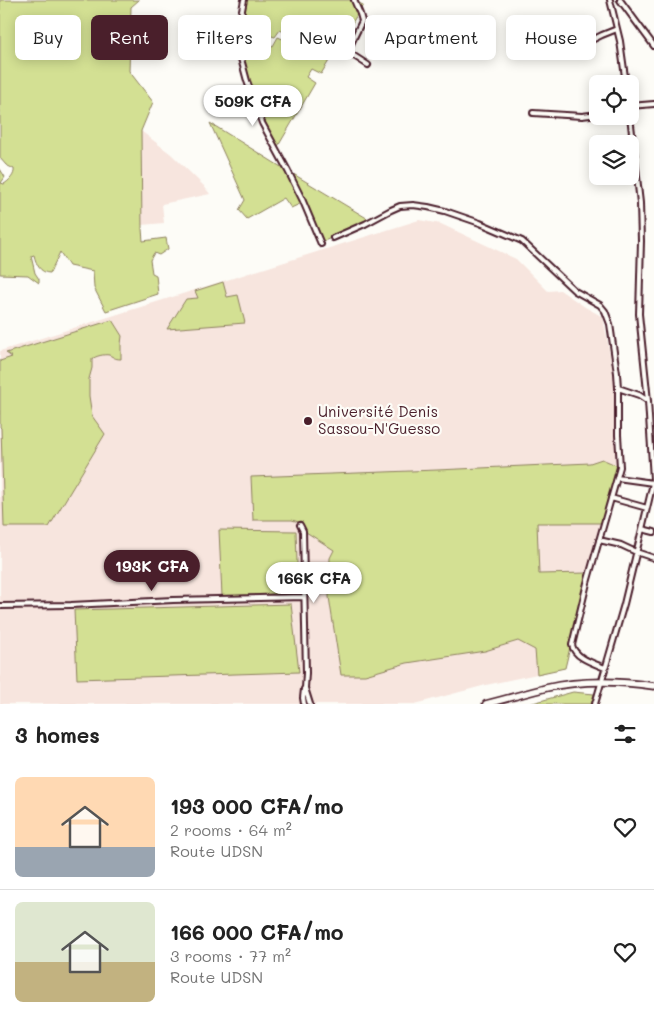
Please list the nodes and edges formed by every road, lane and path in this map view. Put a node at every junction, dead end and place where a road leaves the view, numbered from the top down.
1 (244, 0) edge
2 (354, 0) edge
3 (610, 0) edge
4 (620, 0) edge
5 (617, 29) junction
6 (596, 38) edge
7 (654, 46) edge
8 (368, 65) dead end
9 (625, 75) edge
10 (654, 104) edge
11 (639, 105) edge
12 (532, 113) dead end
13 (589, 115) edge
14 (631, 125) edge
15 (332, 238) dead end
16 (321, 244) dead end
17 (618, 388) junction
18 (648, 401) junction
19 (617, 478) junction
20 (653, 480) edge
21 (611, 498) junction
22 (646, 508) junction
23 (300, 525) dead end
24 (642, 529) junction
25 (654, 532) edge
26 (599, 540) junction
27 (636, 552) junction
28 (654, 558) edge
29 (304, 597) junction
30 (0, 606) edge
31 (604, 668) junction
32 (600, 682) junction
33 (654, 686) edge
34 (305, 688) junction
35 (304, 704) edge
36 (310, 704) edge
37 (486, 704) edge
38 (594, 704) edge

1 - 16 street
2 - 8 street
3 - 5 street
4 - 7 street
5 - 6 street
5 - 9 street
10 - 11 street
12 - 13 street
14 - 18 street
15 - 17 street
17 - 18 street
17 - 19 street
18 - 20 street
19 - 20 street
19 - 21 street
20 - 22 street
21 - 22 street
21 - 26 street
22 - 24 street
23 - 29 street
24 - 25 street
24 - 27 street
26 - 27 street
26 - 31 street
27 - 28 street
27 - 31 street
29 - 30 street
29 - 34 street
31 - 32 street
32 - 33 main road
32 - 37 main road
32 - 38 street
34 - 35 street
34 - 36 street

